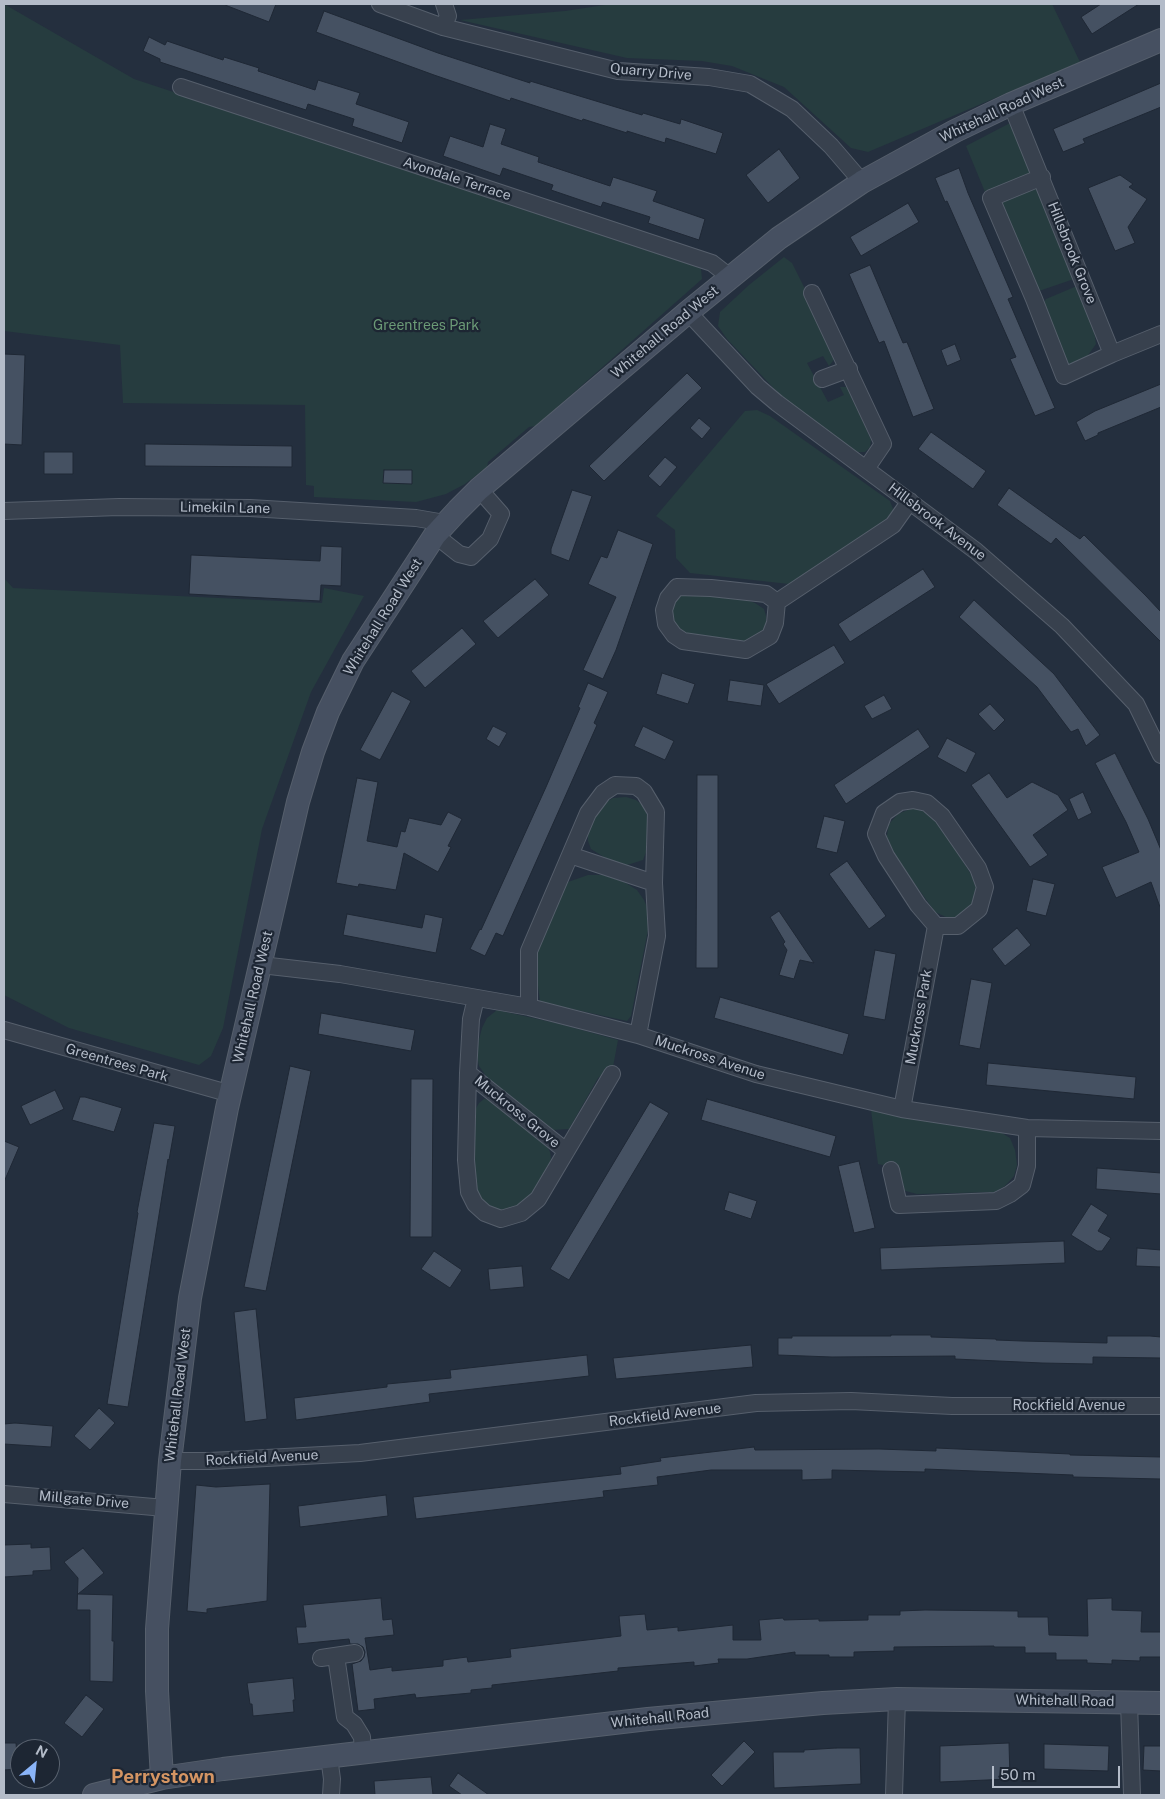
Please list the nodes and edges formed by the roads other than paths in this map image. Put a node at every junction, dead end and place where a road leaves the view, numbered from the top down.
1 (380, 4) edge
2 (444, 4) edge
3 (443, 27) junction
4 (1161, 40) edge
5 (181, 87) dead end
6 (1011, 104) junction
7 (1042, 177) junction
8 (862, 182) junction
9 (730, 277) junction
10 (812, 293) dead end
11 (688, 312) junction
12 (1161, 334) edge
13 (1112, 354) junction
14 (849, 369) junction
15 (822, 379) dead end
16 (866, 469) junction
17 (479, 490) junction
18 (910, 501) junction
19 (4, 512) edge
20 (440, 529) junction
21 (777, 602) junction
22 (1161, 755) edge
23 (570, 854) junction
24 (654, 883) junction
25 (936, 926) junction
26 (261, 966) junction
27 (476, 998) junction
28 (529, 1007) junction
29 (4, 1030) edge
30 (638, 1034) junction
31 (468, 1073) junction
32 (612, 1074) dead end
33 (230, 1094) junction
34 (902, 1109) junction
35 (1027, 1128) junction
36 (1161, 1131) edge
37 (566, 1151) junction
38 (891, 1170) dead end
39 (1161, 1406) edge
40 (170, 1461) junction
41 (4, 1494) edge
42 (165, 1508) junction
43 (355, 1653) dead end
44 (897, 1699) junction
45 (1129, 1702) junction
46 (1161, 1703) edge
47 (363, 1753) junction
48 (328, 1757) junction
49 (162, 1778) junction
50 (129, 1790) edge
51 (94, 1795) edge
52 (331, 1795) edge
53 (894, 1795) edge
54 (1132, 1795) edge

1 - 3 street, Quarry Drive
2 - 3 street
3 - 8 street, Quarry Drive
4 - 6 street, Whitehall Road West
5 - 9 street, Avondale Terrace
6 - 7 street, Hillsbrook Grove
6 - 8 street, Whitehall Road West
7 - 13 street, Hillsbrook Grove
7 - 13 street
8 - 9 street, Whitehall Road West
9 - 11 street, Whitehall Road West
10 - 14 street
11 - 16 street, Hillsbrook Avenue
11 - 17 street, Whitehall Road West
12 - 13 street
14 - 15 street
14 - 16 street
16 - 18 street, Hillsbrook Avenue
17 - 20 street, Whitehall Road West
17 - 20 street
18 - 21 street
18 - 22 street, Hillsbrook Avenue
19 - 20 street, Limekiln Lane
20 - 26 street, Whitehall Road West
21 - 21 street
23 - 24 street
23 - 24 street
23 - 28 street
24 - 30 street
25 - 25 street
25 - 34 street, Muckross Park
26 - 27 street, Muckross Avenue
26 - 33 street, Whitehall Road West
27 - 28 street, Muckross Avenue
27 - 31 street, Muckross Grove
28 - 30 street, Muckross Avenue
29 - 33 street, Greentrees Park
30 - 34 street, Muckross Avenue
31 - 37 street, Muckross Grove
31 - 37 street, Muckross Grove
32 - 37 street, Muckross Grove
33 - 40 street, Whitehall Road West
34 - 35 street, Muckross Avenue
35 - 36 street, Muckross Avenue
35 - 38 street
39 - 40 street, Rockfield Avenue
40 - 42 street, Whitehall Road West
41 - 42 street, Millgate Drive
42 - 49 street, Whitehall Road West
43 - 47 street
44 - 45 street, Whitehall Road
44 - 47 street, Whitehall Road
44 - 53 street
45 - 46 street, Whitehall Road
45 - 54 street
47 - 48 street, Whitehall Road
48 - 49 street, Whitehall Road
48 - 52 street
49 - 50 street, Whitehall Road
50 - 51 street, Whitehall Road

